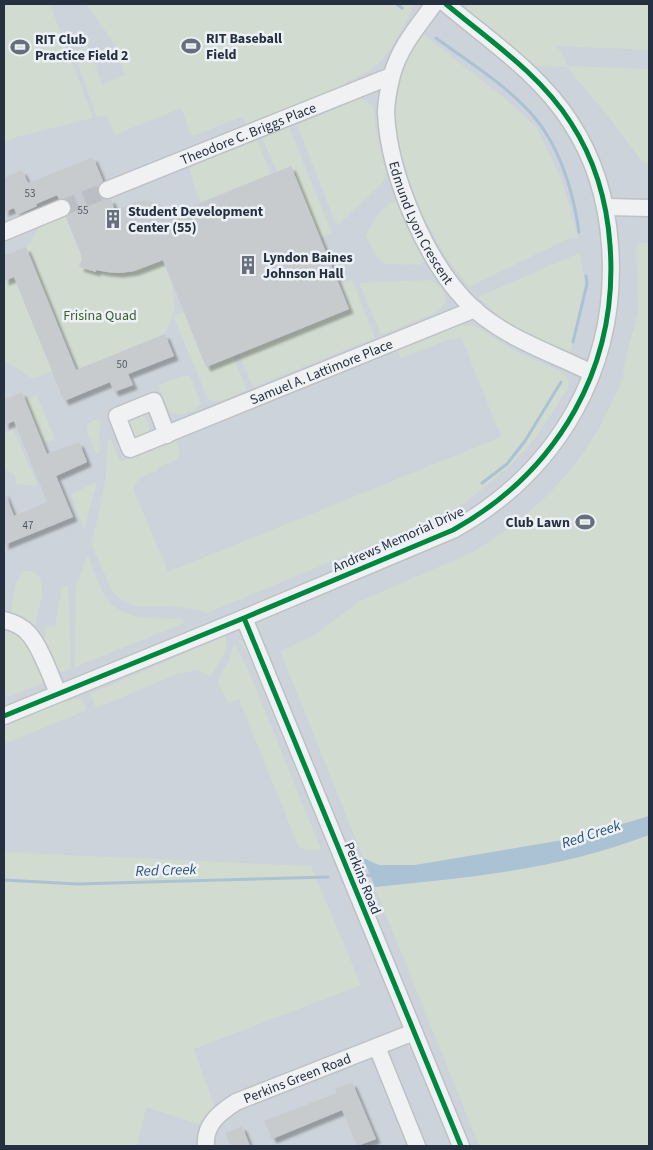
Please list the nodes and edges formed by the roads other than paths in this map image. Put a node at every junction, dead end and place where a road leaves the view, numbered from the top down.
1 (434, 4) edge
2 (446, 4) edge
3 (392, 76) junction
4 (107, 190) tunnel mouth
5 (606, 207) junction
6 (62, 208) tunnel mouth
7 (649, 208) edge
8 (4, 232) edge
9 (474, 309) junction
10 (592, 373) junction
11 (167, 434) dead end
12 (244, 618) junction
13 (4, 620) edge
14 (58, 693) junction
15 (4, 716) edge
16 (414, 1032) junction
17 (377, 1047) junction
18 (206, 1146) edge
19 (417, 1146) edge
20 (461, 1146) edge

1 - 3 street, Edmund Lyon Crescent
2 - 5 street, Andrews Memorial Drive
3 - 4 street, Theodore C. Briggs Place
3 - 9 street, Edmund Lyon Crescent
5 - 7 street
5 - 10 street, Andrews Memorial Drive
6 - 8 street
9 - 10 street, Edmund Lyon Crescent
9 - 11 street, Samuel A. Lattimore Place
10 - 12 street, Andrews Memorial Drive
12 - 14 street, Andrews Memorial Drive
12 - 16 street, Perkins Road
13 - 14 street
14 - 15 street, Andrews Memorial Drive
16 - 17 street, Perkins Green Road
16 - 20 street, Perkins Road
17 - 18 street, Perkins Green Road
17 - 19 street

